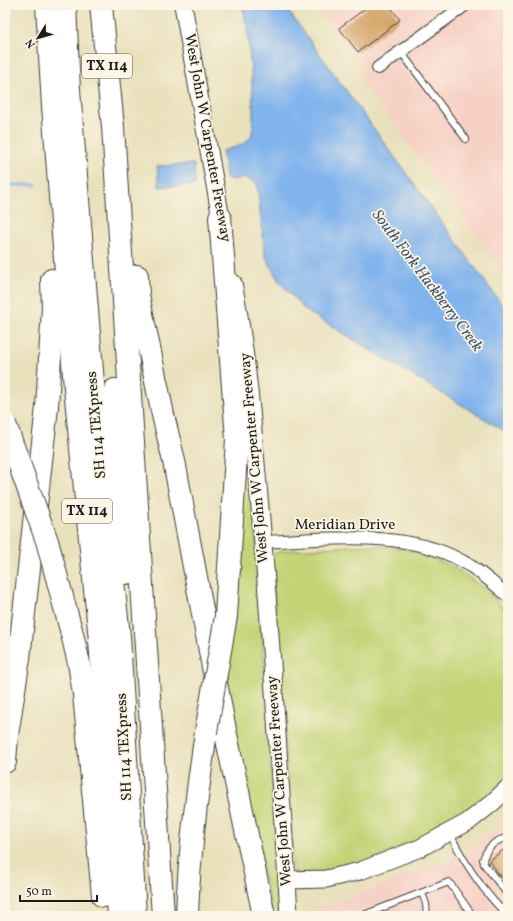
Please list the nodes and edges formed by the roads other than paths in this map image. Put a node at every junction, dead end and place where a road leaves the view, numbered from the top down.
1 (47, 5) edge
2 (65, 5) edge
3 (90, 5) edge
4 (101, 5) edge
5 (465, 5) edge
6 (184, 8) edge
7 (401, 52) junction
8 (378, 68) dead end
9 (53, 106) junction
10 (113, 127) junction
11 (466, 139) dead end
12 (220, 217) junction
13 (5, 424) edge
14 (263, 542) junction
15 (508, 596) edge
16 (5, 762) edge
17 (508, 788) edge
18 (449, 832) junction
19 (508, 838) edge
20 (287, 880) junction
21 (422, 893) junction
22 (508, 895) edge
23 (508, 904) edge
24 (501, 909) junction
25 (105, 916) edge
26 (118, 916) edge
27 (135, 916) edge
28 (147, 916) edge
29 (163, 916) edge
30 (187, 916) edge
31 (264, 916) edge
32 (289, 916) edge
33 (360, 916) edge
34 (427, 916) edge
35 (473, 916) edge
36 (508, 916) edge

1 - 9 highway, TX 114
2 - 27 highway, SH 114 TEXpress
3 - 28 highway, SH 114 TEXpress
4 - 10 highway, TX 114
5 - 7 street
6 - 12 main road, West John W Carpenter Freeway
7 - 8 street
7 - 11 lane
9 - 16 highway
9 - 26 highway, TX 114
10 - 29 highway, TX 114
10 - 31 highway
12 - 14 main road, West John W Carpenter Freeway
12 - 30 highway, bridge
13 - 25 highway, bridge
14 - 15 street, Meridian Drive
14 - 20 main road, West John W Carpenter Freeway
17 - 18 main road
18 - 20 main road
18 - 24 lane
19 - 22 lane
20 - 32 main road, West John W Carpenter Freeway
21 - 33 lane
21 - 34 lane
21 - 35 lane
23 - 24 lane
24 - 36 lane

